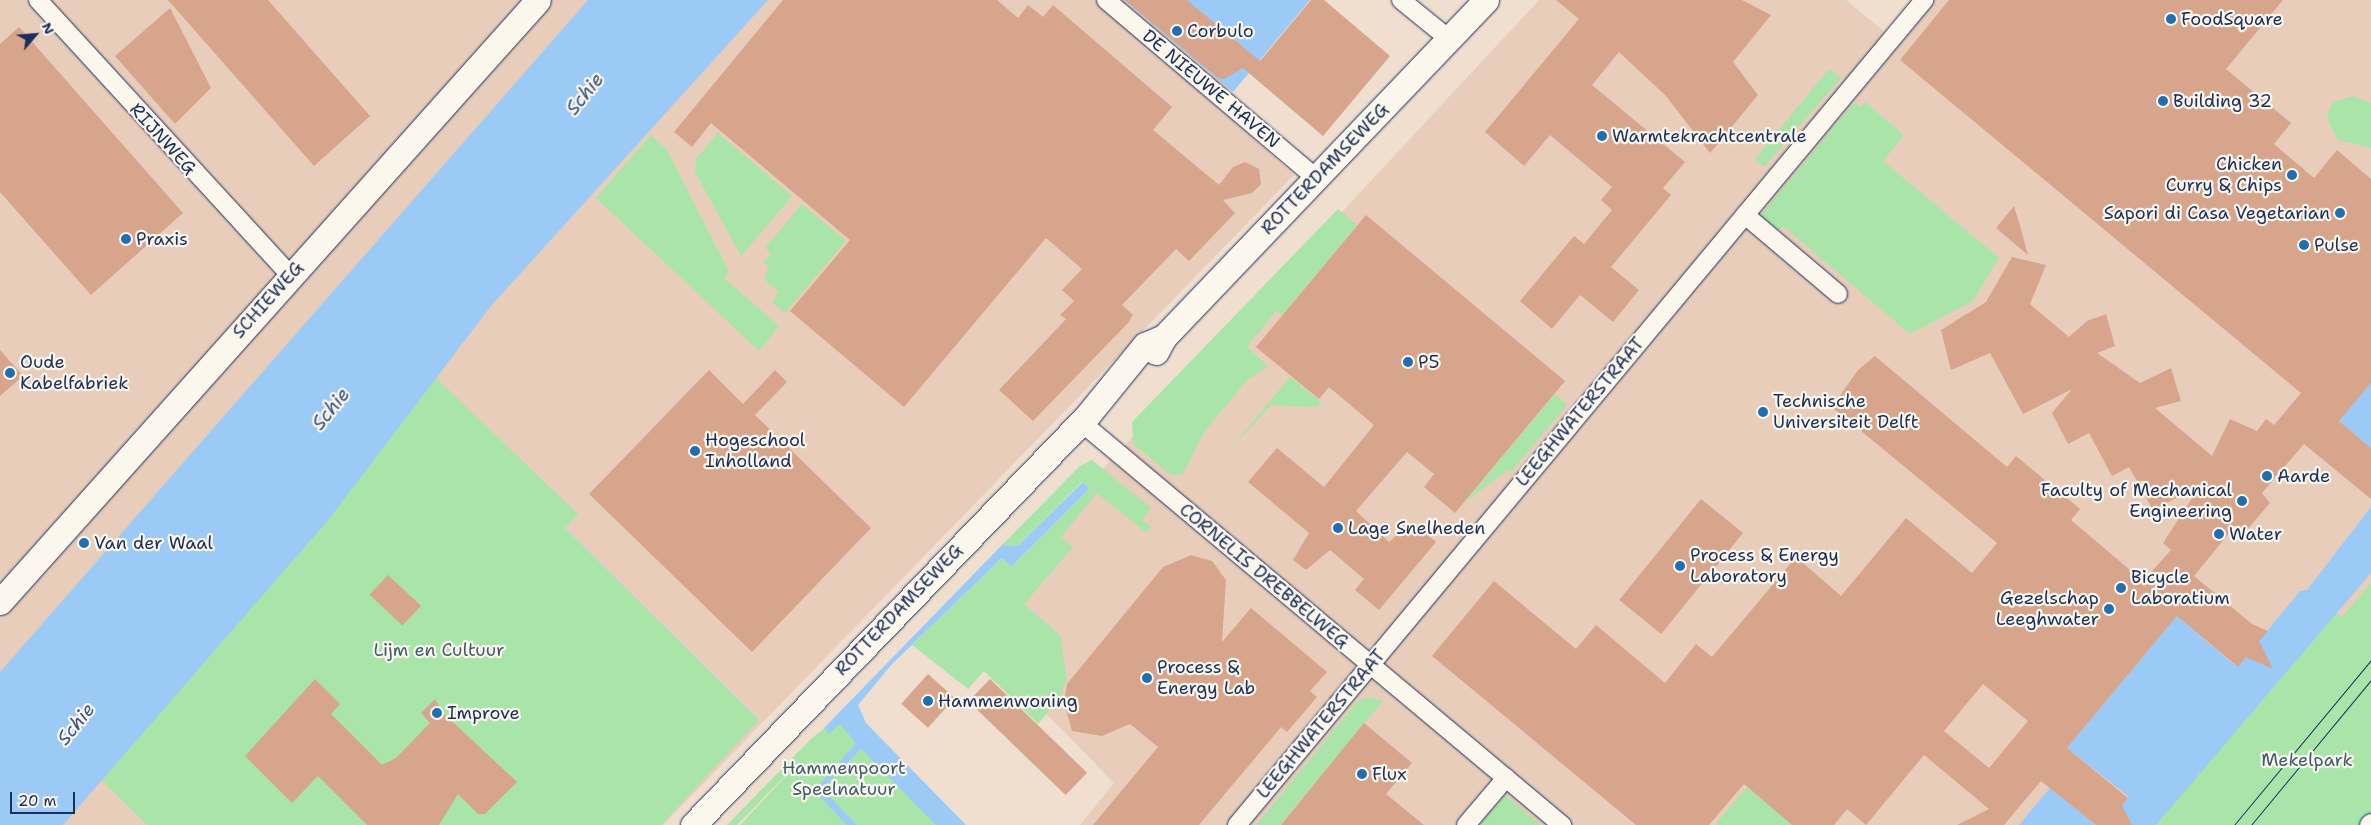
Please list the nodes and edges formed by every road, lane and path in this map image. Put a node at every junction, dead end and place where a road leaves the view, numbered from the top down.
1 (38, 0) edge
2 (538, 0) edge
3 (1106, 0) edge
4 (1401, 0) edge
5 (1486, 0) edge
6 (1924, 0) edge
7 (1449, 39) junction
8 (1316, 178) junction
9 (1745, 215) junction
10 (290, 274) junction
11 (1838, 294) dead end
12 (1081, 422) junction
13 (0, 602) edge
14 (1370, 665) junction
15 (1506, 778) junction
16 (693, 825) edge
17 (1237, 825) edge
18 (1466, 825) edge
19 (1562, 825) edge

1 - 10 street, RIJNWEG
2 - 10 street, SCHIEWEG
3 - 8 street, DE NIEUWE HAVEN
4 - 7 street
5 - 7 street, ROTTERDAMSEWEG
6 - 9 street, LEEGHWATERSTRAAT
7 - 8 street, ROTTERDAMSEWEG
8 - 12 street, ROTTERDAMSEWEG
9 - 11 street
9 - 14 street, LEEGHWATERSTRAAT
10 - 13 street, SCHIEWEG
12 - 14 street, CORNELIS DREBBELWEG
12 - 16 street, ROTTERDAMSEWEG
14 - 15 street, CORNELIS DREBBELWEG
14 - 17 street, LEEGHWATERSTRAAT
15 - 18 street
15 - 19 street, CORNELIS DREBBELWEG

